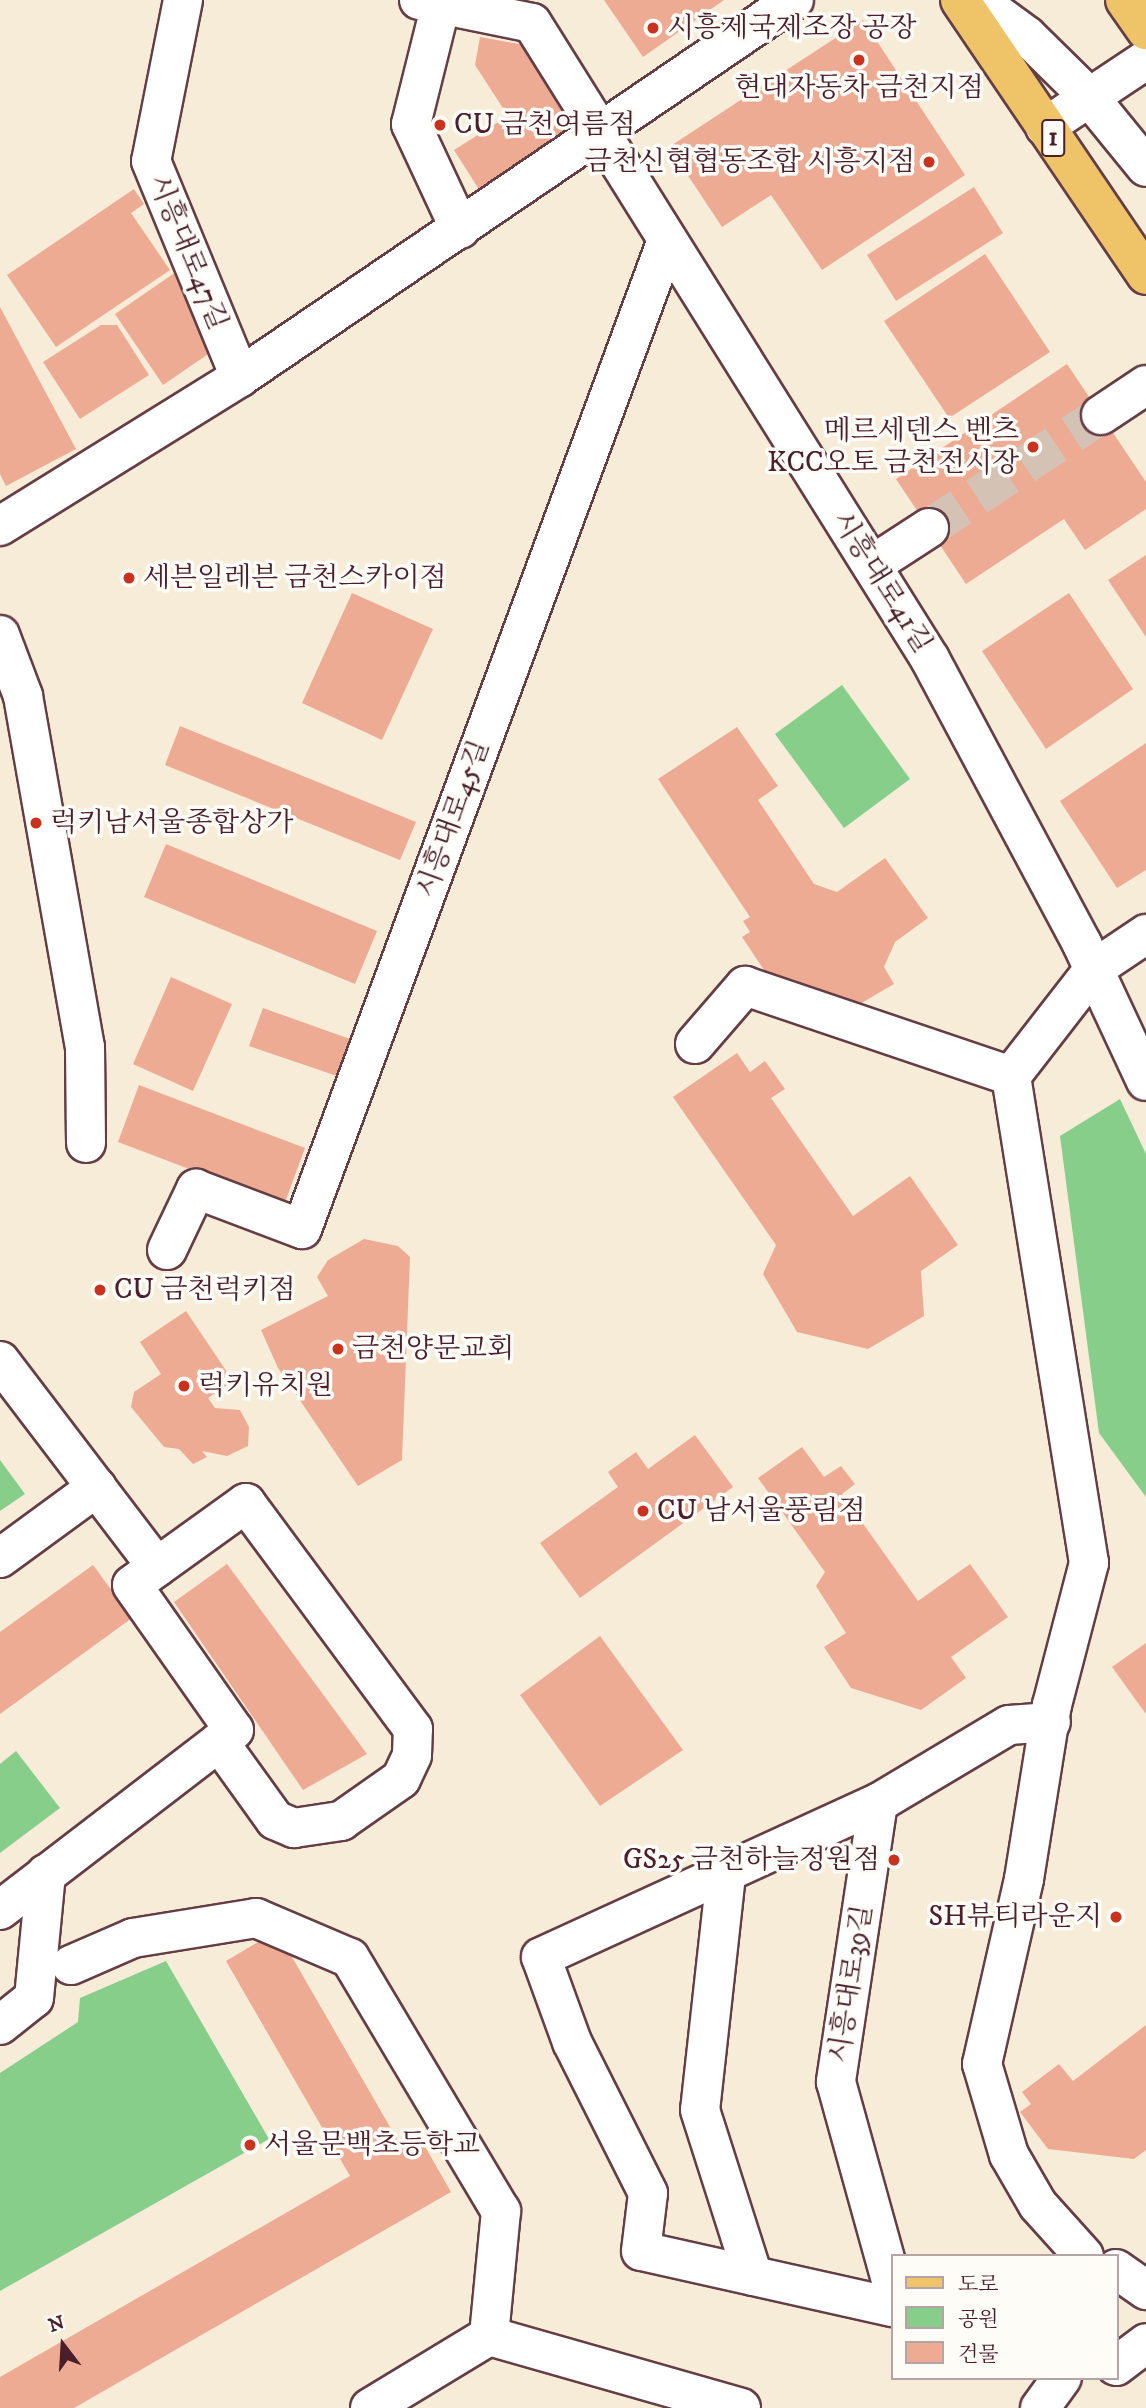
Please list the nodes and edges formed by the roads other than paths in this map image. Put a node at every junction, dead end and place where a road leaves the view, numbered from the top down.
1 (183, 0) edge
2 (793, 0) edge
3 (960, 0) edge
4 (978, 0) edge
5 (1125, 0) edge
6 (434, 1) edge
7 (1146, 30) edge
8 (1146, 60) edge
9 (1089, 97) junction
10 (1045, 127) junction
11 (600, 132) junction
12 (1146, 167) edge
13 (460, 229) junction
14 (667, 240) junction
15 (1146, 275) edge
16 (240, 377) junction
17 (1146, 385) edge
18 (1101, 415) tunnel mouth
19 (0, 526) edge
20 (929, 528) tunnel mouth
21 (872, 565) junction
22 (0, 635) edge
23 (1146, 934) edge
24 (1094, 969) junction
25 (695, 1044) dead end
26 (1011, 1076) junction
27 (1146, 1080) edge
28 (86, 1143) dead end
29 (167, 1250) dead end
30 (0, 1361) edge
31 (97, 1487) junction
32 (0, 1558) edge
33 (157, 1567) junction
34 (1051, 1722) junction
35 (219, 1742) junction
36 (878, 1803) junction
37 (46, 1874) junction
38 (726, 1875) junction
39 (0, 1910) edge
40 (71, 1965) dead end
41 (0, 2025) edge
42 (1082, 2254) edge
43 (1118, 2270) edge
44 (753, 2276) junction
45 (890, 2277) edge
46 (1146, 2290) edge
47 (890, 2307) edge
48 (489, 2336) junction
49 (1146, 2343) edge
50 (1118, 2364) edge
51 (1061, 2380) edge
52 (370, 2408) edge
53 (741, 2408) edge
54 (1040, 2408) edge

1 - 16 street, 시흥대로47길
2 - 11 street
3 - 10 main road, 1
4 - 9 street
5 - 7 main road
6 - 11 street, 시흥대로41길
6 - 13 street
8 - 9 street
9 - 10 street
9 - 12 street
10 - 15 main road, 1
11 - 13 street
11 - 14 street, 시흥대로41길
13 - 16 street
14 - 21 street, 시흥대로41길
14 - 29 street, 시흥대로45길
16 - 19 street
17 - 18 street
20 - 21 street
21 - 24 street, 시흥대로41길
22 - 28 street
23 - 24 street
24 - 26 street
24 - 27 street, 시흥대로41길
25 - 26 street
26 - 34 street
30 - 31 street
31 - 32 street
31 - 33 street
33 - 35 street
33 - 35 street
34 - 36 street
34 - 42 street
35 - 37 street
36 - 38 street
36 - 45 street, 시흥대로39길
37 - 39 street
37 - 41 street
38 - 44 street
38 - 44 street
40 - 48 street
43 - 46 street
44 - 47 street
48 - 52 street
48 - 53 street
49 - 50 street
51 - 54 street

